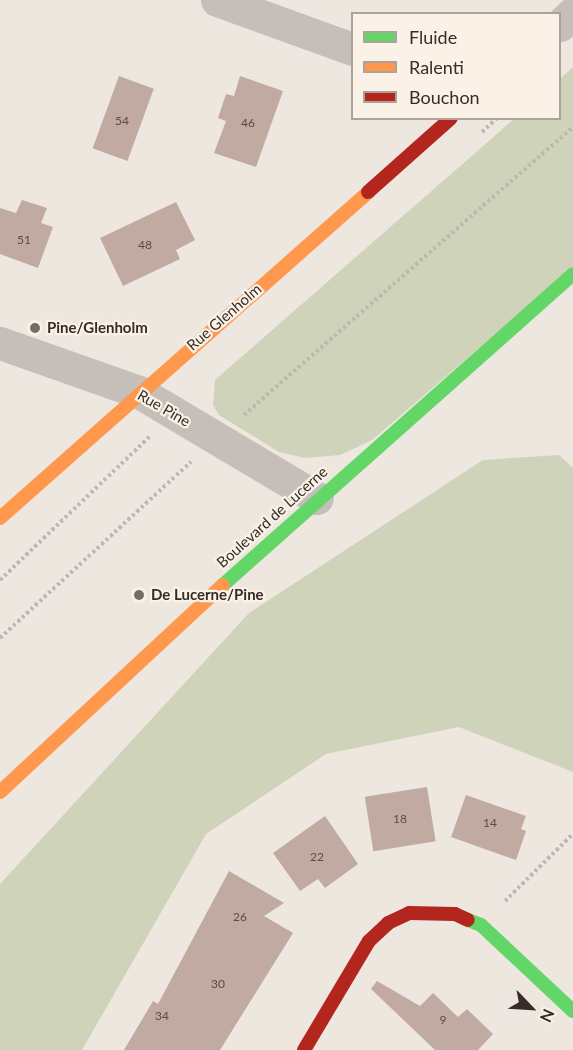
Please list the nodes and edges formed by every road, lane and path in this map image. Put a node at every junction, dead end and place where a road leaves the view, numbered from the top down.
1 (217, 0) edge
2 (573, 14) edge
3 (561, 24) edge
4 (351, 50) edge
5 (449, 120) edge
6 (573, 127) edge
7 (573, 274) edge
8 (0, 343) edge
9 (139, 392) junction
10 (156, 431) dead end
11 (216, 439) junction
12 (317, 498) junction
13 (0, 518) edge
14 (0, 580) edge
15 (0, 638) edge
16 (0, 792) edge
17 (573, 834) edge
18 (481, 925) junction
19 (573, 1011) edge
20 (304, 1050) edge

1 - 4 street
2 - 3 street
5 - 9 street, Rue Glenholm
6 - 11 path
7 - 12 street, Boulevard de Lucerne
8 - 9 street, Rue Pine
9 - 11 street, Rue Pine
9 - 13 street, Rue Glenholm
10 - 14 path
11 - 12 street, Rue Pine
11 - 15 path
12 - 16 street, Boulevard de Lucerne
17 - 18 path
18 - 19 street
18 - 20 street

